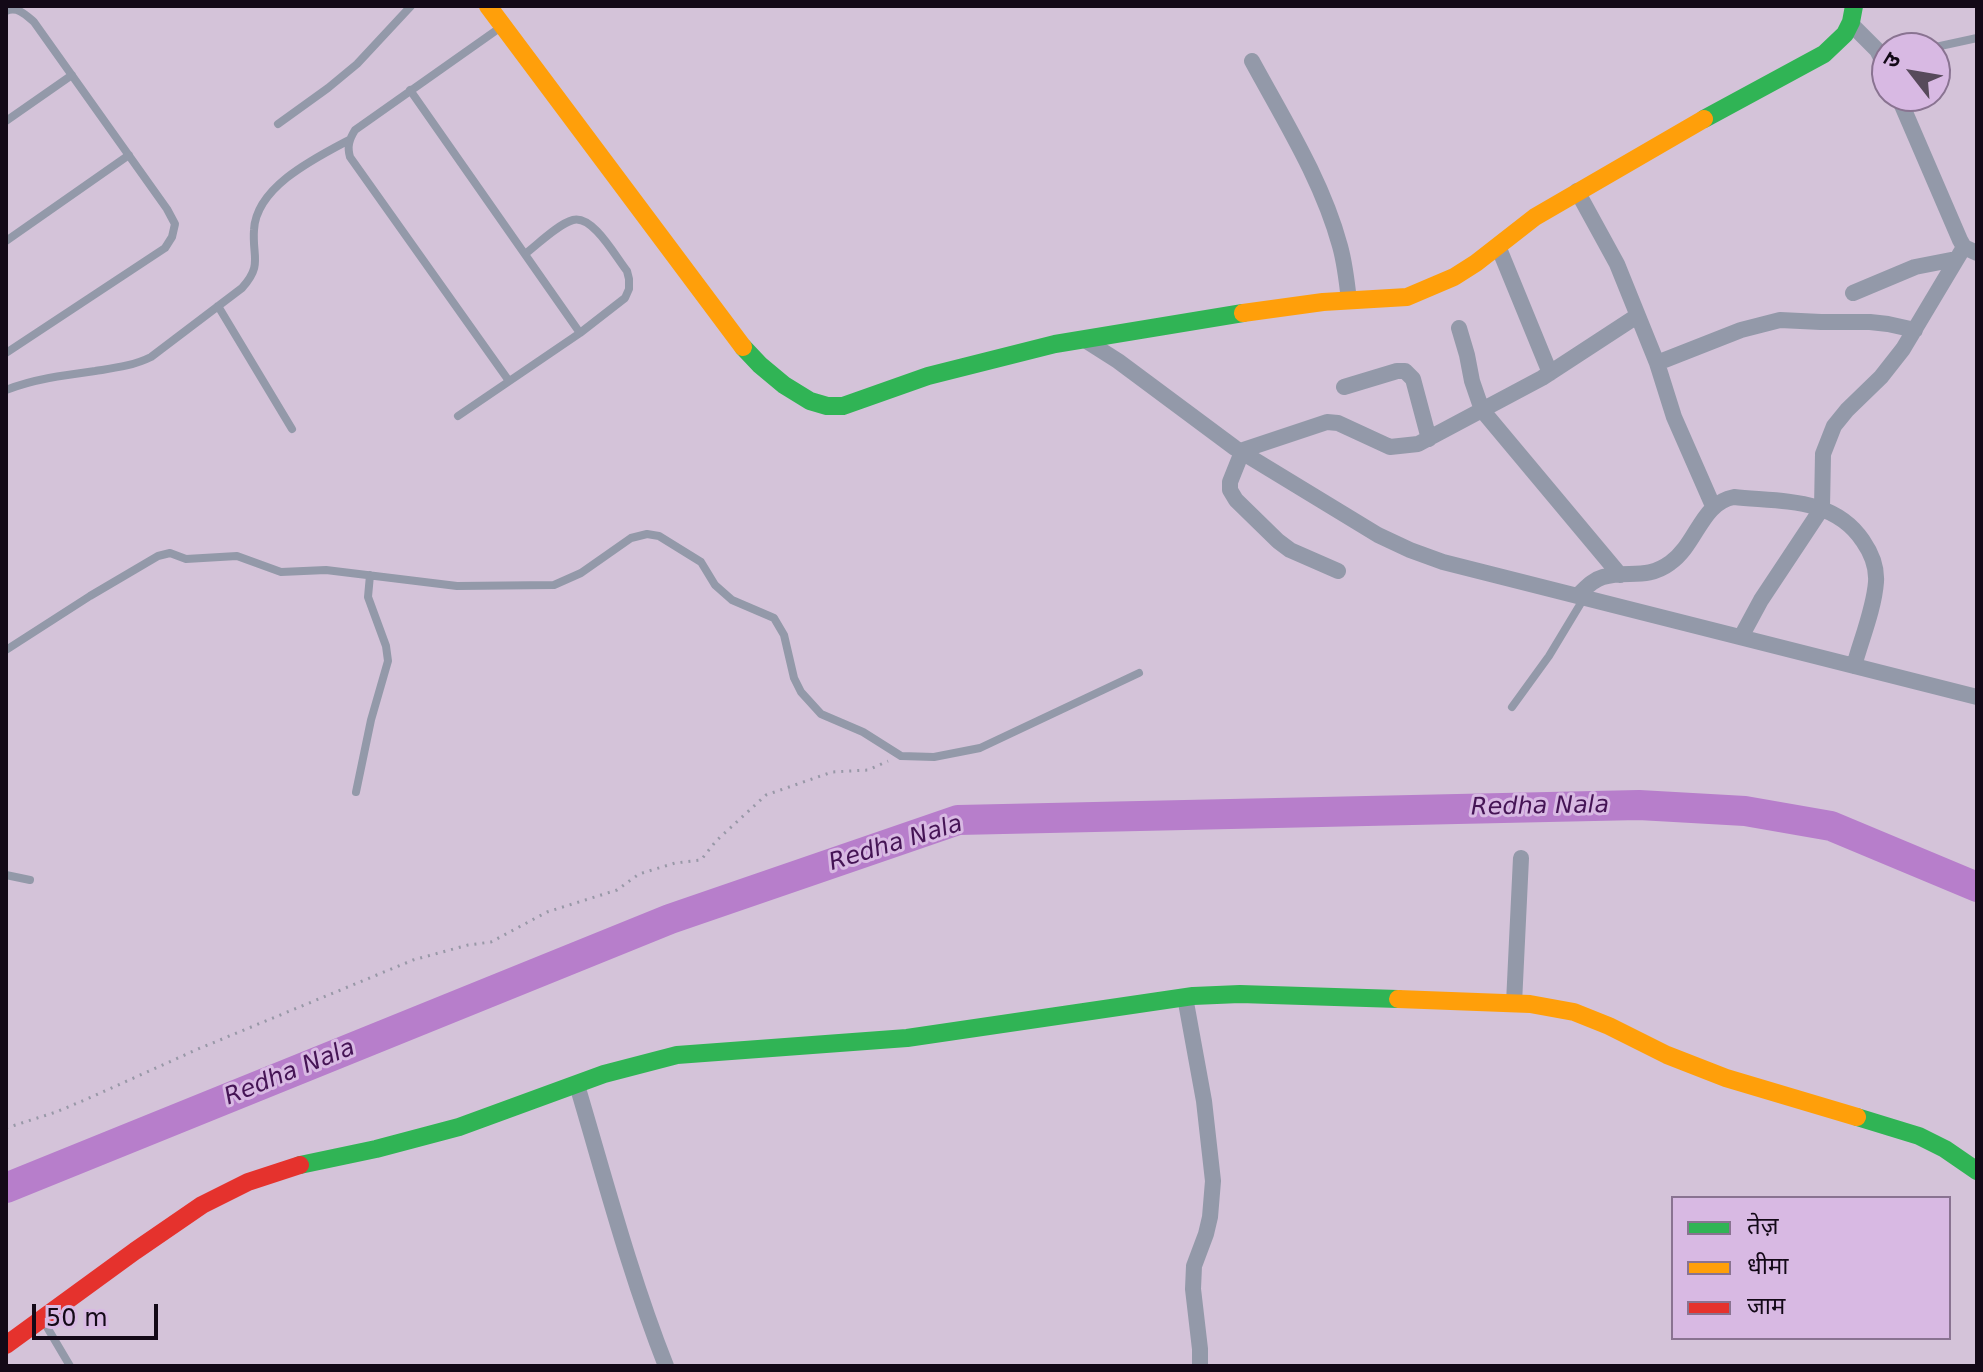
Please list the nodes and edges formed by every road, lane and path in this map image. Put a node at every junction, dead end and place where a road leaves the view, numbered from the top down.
1 (411, 6) edge
2 (488, 6) edge
3 (6, 11) edge
4 (1853, 15) edge
5 (503, 25) junction
6 (1977, 38) edge
7 (1871, 43) edge
8 (1951, 44) edge
9 (1252, 61) dead end
10 (72, 75) junction
11 (410, 90) junction
12 (1905, 112) edge
13 (6, 121) edge
14 (278, 124) dead end
15 (349, 140) junction
16 (129, 155) junction
17 (1577, 191) junction
18 (6, 241) edge
19 (1498, 246) junction
20 (1966, 253) edge
21 (525, 254) junction
22 (1853, 293) dead end
23 (1349, 301) junction
24 (218, 306) junction
25 (1637, 316) junction
26 (1459, 328) dead end
27 (1915, 330) junction
28 (580, 333) junction
29 (1085, 340) junction
30 (6, 353) edge
31 (1657, 363) junction
32 (1550, 373) junction
33 (509, 381) junction
34 (1344, 387) dead end
35 (6, 390) edge
36 (1482, 410) junction
37 (458, 416) dead end
38 (292, 429) dead end
39 (1429, 439) junction
40 (1241, 451) junction
41 (1713, 506) junction
42 (1822, 508) junction
43 (1338, 571) dead end
44 (370, 575) junction
45 (1620, 575) junction
46 (1581, 597) junction
47 (1741, 637) junction
48 (6, 650) edge
49 (1854, 666) junction
50 (1139, 673) dead end
51 (1977, 697) edge
52 (1512, 707) dead end
53 (901, 756) junction
54 (356, 792) dead end
55 (1521, 858) dead end
56 (6, 875) edge
57 (30, 880) dead end
58 (1185, 997) junction
59 (1514, 1003) junction
60 (577, 1085) junction
61 (6, 1128) edge
62 (1977, 1171) edge
63 (42, 1318) junction
64 (6, 1345) edge
65 (70, 1366) edge
66 (666, 1366) edge
67 (1200, 1366) edge

1 - 14 lane
2 - 5 street
3 - 10 lane
4 - 7 street
4 - 17 street
5 - 11 lane
5 - 29 street
6 - 8 lane
9 - 23 street
10 - 13 lane
10 - 16 lane
11 - 15 lane
11 - 21 lane
12 - 20 street
15 - 24 lane
15 - 33 lane
16 - 18 lane
16 - 30 lane
17 - 19 street
17 - 25 street
19 - 23 street
19 - 32 street
20 - 22 street
20 - 27 street
21 - 28 lane
21 - 28 lane
23 - 29 street
24 - 35 lane
24 - 38 lane
25 - 31 street
25 - 32 street
26 - 36 street
27 - 31 street
27 - 42 street
28 - 33 lane
29 - 40 street
31 - 41 street
32 - 36 street
33 - 37 lane
34 - 39 street
36 - 39 street
36 - 45 street
39 - 40 street
40 - 43 street
40 - 46 street
41 - 42 street
41 - 45 street
42 - 47 street
42 - 49 street
44 - 48 lane
44 - 53 lane
44 - 54 lane
45 - 46 street
46 - 47 street
46 - 52 lane
47 - 49 street
49 - 51 street
50 - 53 lane
53 - 61 path
55 - 59 street
56 - 57 lane
58 - 59 street
58 - 60 street
58 - 67 street
59 - 62 street
60 - 63 street
60 - 66 street
63 - 64 street
63 - 65 lane

